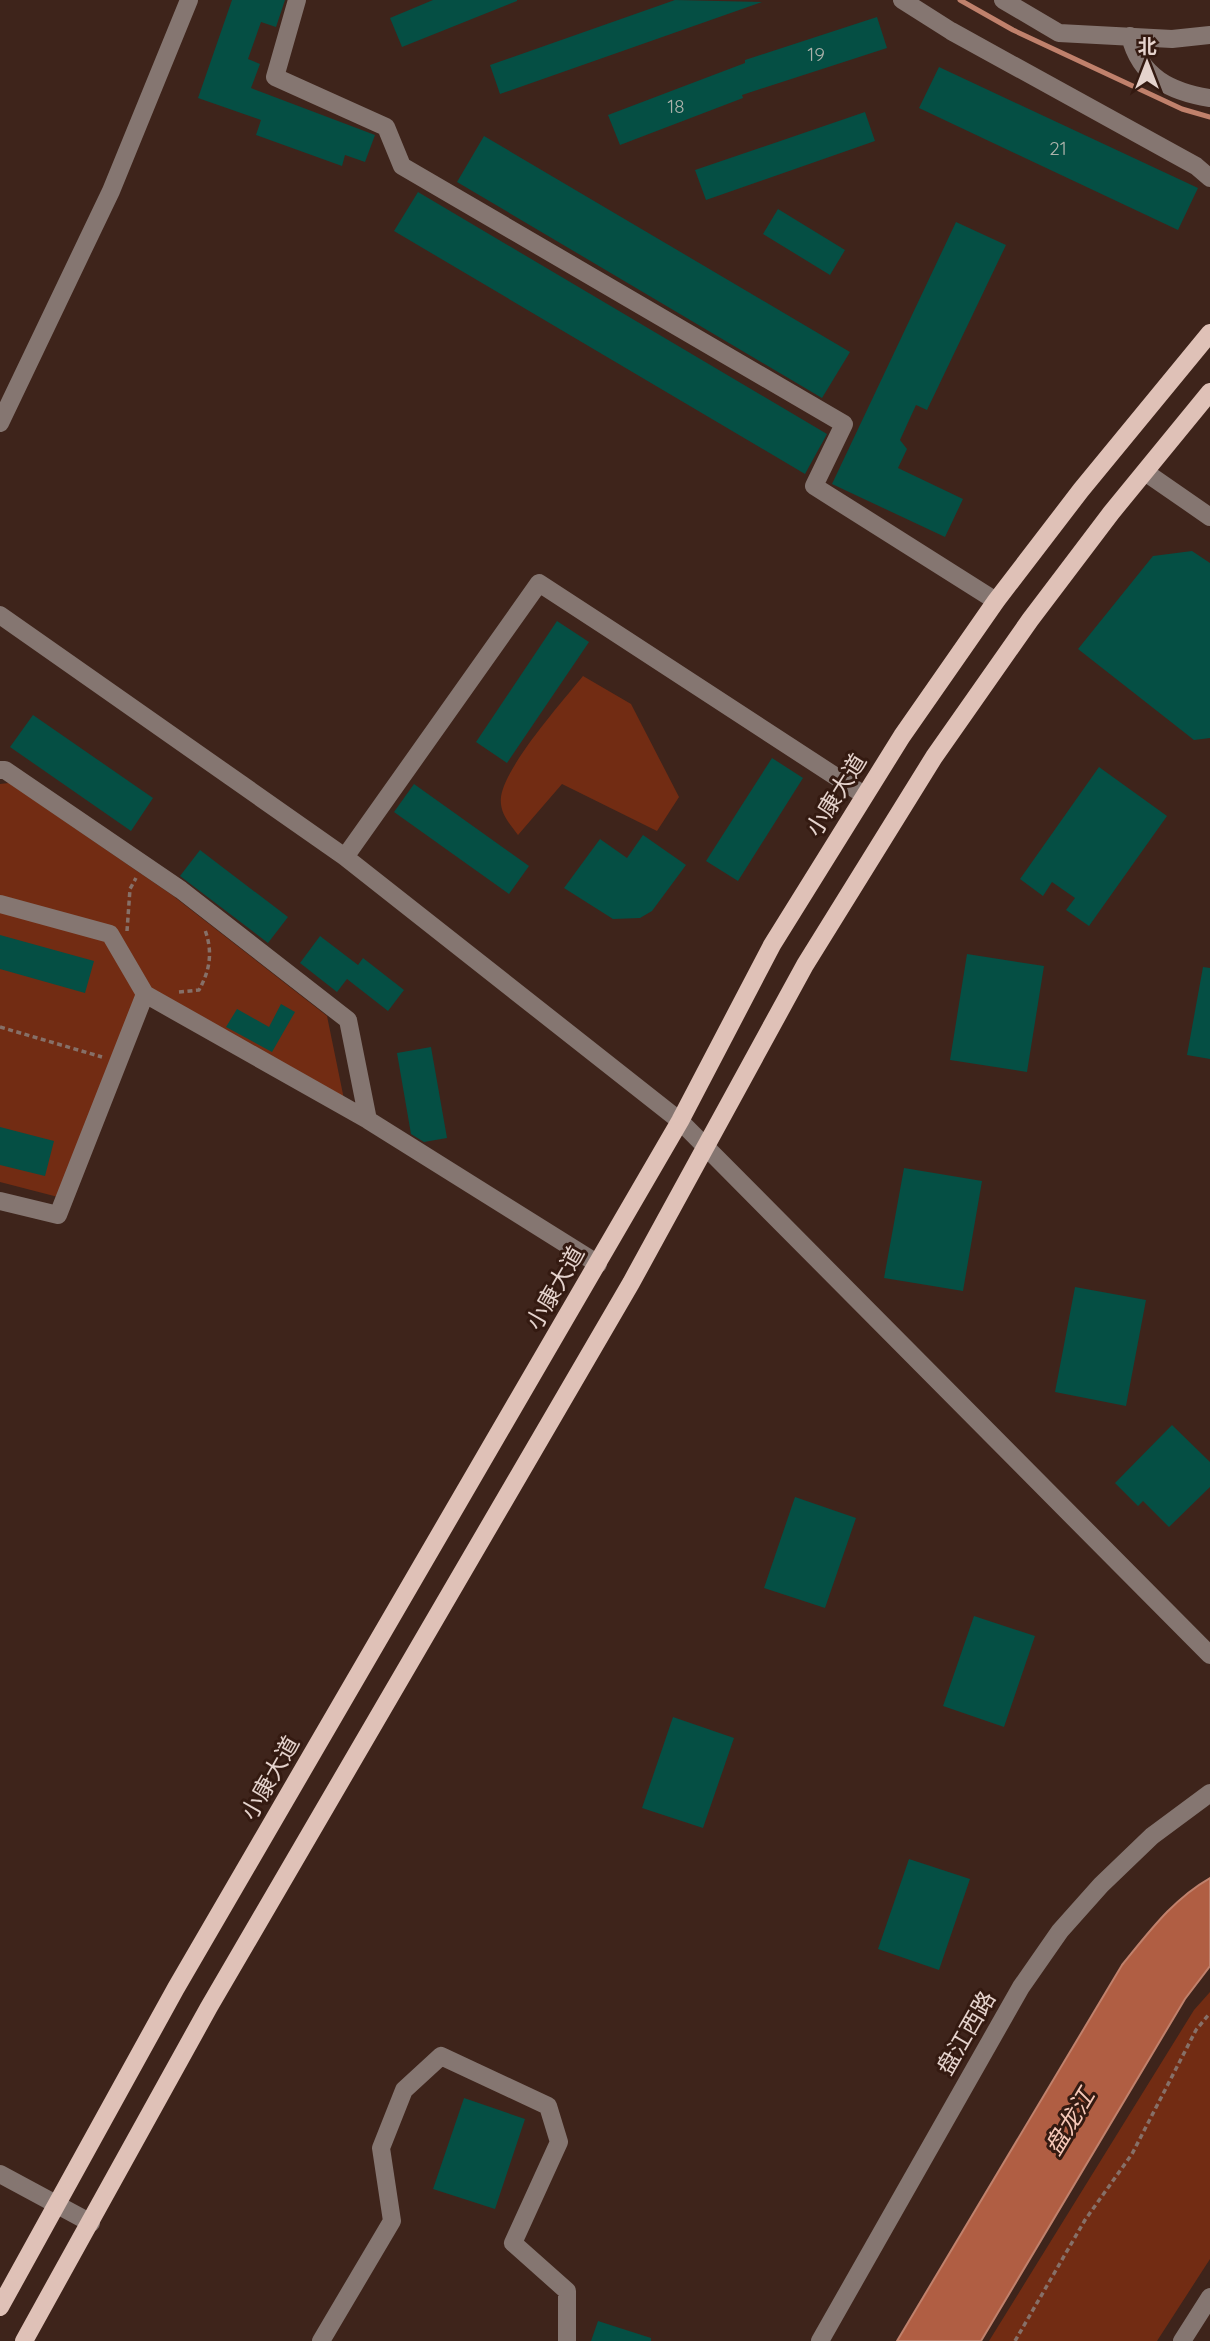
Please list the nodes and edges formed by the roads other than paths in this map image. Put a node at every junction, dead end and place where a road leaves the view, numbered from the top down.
1 (190, 0) edge
2 (297, 0) edge
3 (902, 0) edge
4 (1003, 0) edge
5 (1210, 35) edge
6 (1130, 37) junction
7 (1210, 98) edge
8 (1210, 178) edge
9 (1210, 333) edge
10 (1210, 392) edge
11 (0, 423) edge
12 (1145, 472) junction
13 (1210, 517) edge
14 (996, 601) junction
15 (0, 615) edge
16 (0, 770) edge
17 (864, 795) junction
18 (345, 858) junction
19 (0, 904) edge
20 (145, 994) junction
21 (368, 1120) junction
22 (680, 1121) junction
23 (707, 1149) junction
24 (0, 1201) edge
25 (598, 1264) junction
26 (1210, 1655) edge
27 (1210, 1793) edge
28 (0, 2174) edge
29 (58, 2205) junction
30 (91, 2223) junction
31 (1210, 2297) edge
32 (0, 2307) edge
33 (24, 2341) edge
34 (321, 2341) edge
35 (566, 2341) edge
36 (820, 2341) edge
37 (1182, 2341) edge

1 - 11 street
2 - 14 street
3 - 8 street
4 - 6 street
5 - 6 street
6 - 7 street
9 - 14 main road, 小康大道
10 - 12 main road
12 - 13 street
12 - 23 main road
14 - 17 main road, 小康大道
15 - 18 street
16 - 21 street
17 - 18 street
17 - 22 main road, 小康大道
18 - 22 street
19 - 20 street
20 - 21 street
20 - 24 street
21 - 25 street
22 - 23 street
22 - 25 main road, 小康大道
23 - 26 street
23 - 30 main road
25 - 29 main road, 小康大道
27 - 36 street, 盘江西路
28 - 29 street
29 - 30 street
29 - 32 main road, 小康大道
30 - 33 main road
31 - 37 street
34 - 35 street

